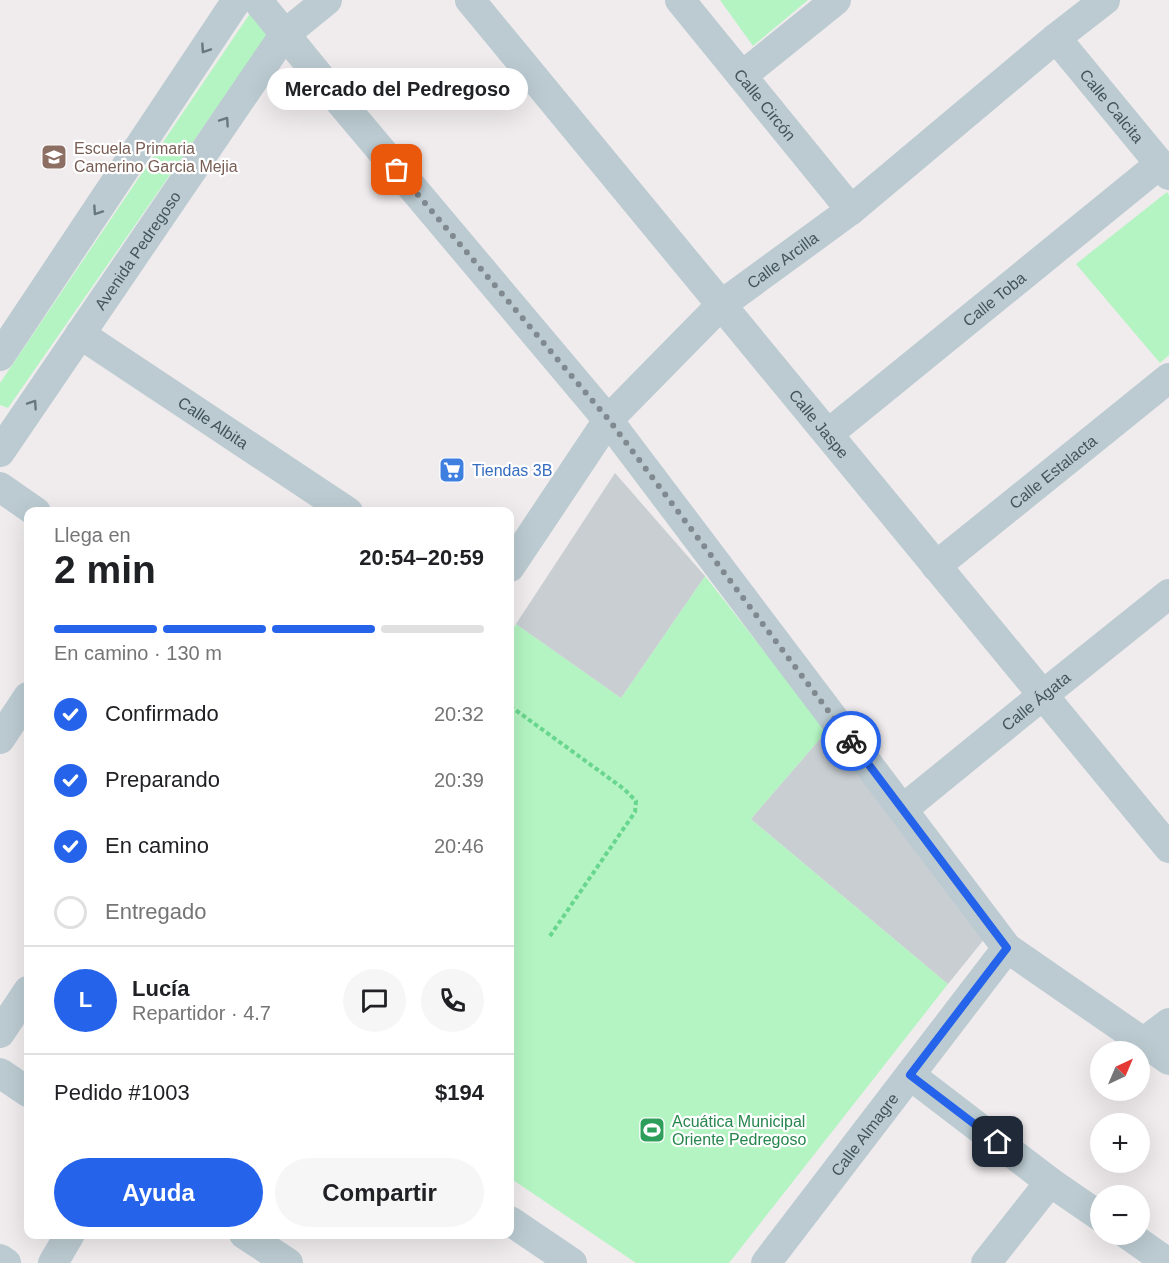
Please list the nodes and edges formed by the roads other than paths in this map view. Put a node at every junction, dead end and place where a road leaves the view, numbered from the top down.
1 (237, 0) edge
2 (256, 0) edge
3 (327, 0) edge
4 (470, 0) edge
5 (680, 0) edge
6 (836, 0) edge
7 (1105, 0) edge
8 (284, 35) junction
9 (1056, 38) junction
10 (742, 76) junction
11 (1165, 169) edge
12 (851, 210) junction
13 (721, 305) junction
14 (80, 334) junction
15 (0, 357) edge
16 (1169, 378) edge
17 (609, 420) junction
18 (828, 434) junction
19 (0, 452) edge
20 (0, 487) edge
21 (29, 507) edge
22 (340, 507) edge
23 (514, 561) edge
24 (936, 566) junction
25 (1169, 594) edge
26 (1043, 695) junction
27 (24, 703) edge
28 (0, 739) edge
29 (903, 810) junction
30 (1163, 829) edge
31 (1007, 948) junction
32 (24, 997) edge
33 (1169, 1023) edge
34 (0, 1033) edge
35 (1143, 1041) edge
36 (1145, 1041) edge
37 (1150, 1046) edge
38 (1169, 1060) edge
39 (0, 1072) edge
40 (910, 1075) junction
41 (24, 1089) edge
42 (1050, 1182) junction
43 (1090, 1209) edge
44 (514, 1224) edge
45 (66, 1239) edge
46 (252, 1239) edge
47 (1143, 1245) edge
48 (0, 1259) edge
49 (6, 1263) edge
50 (53, 1263) edge
51 (288, 1263) edge
52 (572, 1263) edge
53 (766, 1263) edge
54 (986, 1263) edge
55 (1168, 1263) edge

1 -> 15 street
2 - 8 street
3 - 8 street, Avenida Pedregoso
4 - 13 street, Calle Jaspe
5 - 10 street, Calle Circón
6 - 10 street
7 - 9 street, Calle Arcilla
14 -> 8 street, Avenida Pedregoso
8 - 17 street
9 - 11 street, Calle Calcita
9 - 12 street, Calle Arcilla
10 - 12 street, Calle Circón
11 - 18 street, Calle Toba
12 - 13 street, Calle Arcilla
13 - 17 street, Calle Arcilla
13 - 18 street, Calle Jaspe
19 -> 14 street, Avenida Pedregoso
14 - 22 street, Calle Albita
16 - 24 street, Calle Estalacta
17 - 23 street, Calle Arcilla
17 - 29 street
18 - 24 street, Calle Jaspe
20 - 21 street
24 - 26 street, Calle Jaspe
25 - 26 street, Calle Ágata
26 - 29 street, Calle Ágata
26 - 30 street, Calle Jaspe
27 - 28 street
29 - 31 street
31 - 35 street
31 - 40 street, Calle Almagre
32 - 34 street
33 - 36 street
37 - 38 street
39 - 41 street
40 - 42 street
40 - 53 street, Calle Almagre
42 - 43 street
42 - 54 street
44 - 52 street
45 - 50 street
46 - 51 street
47 - 55 street
48 - 49 street

